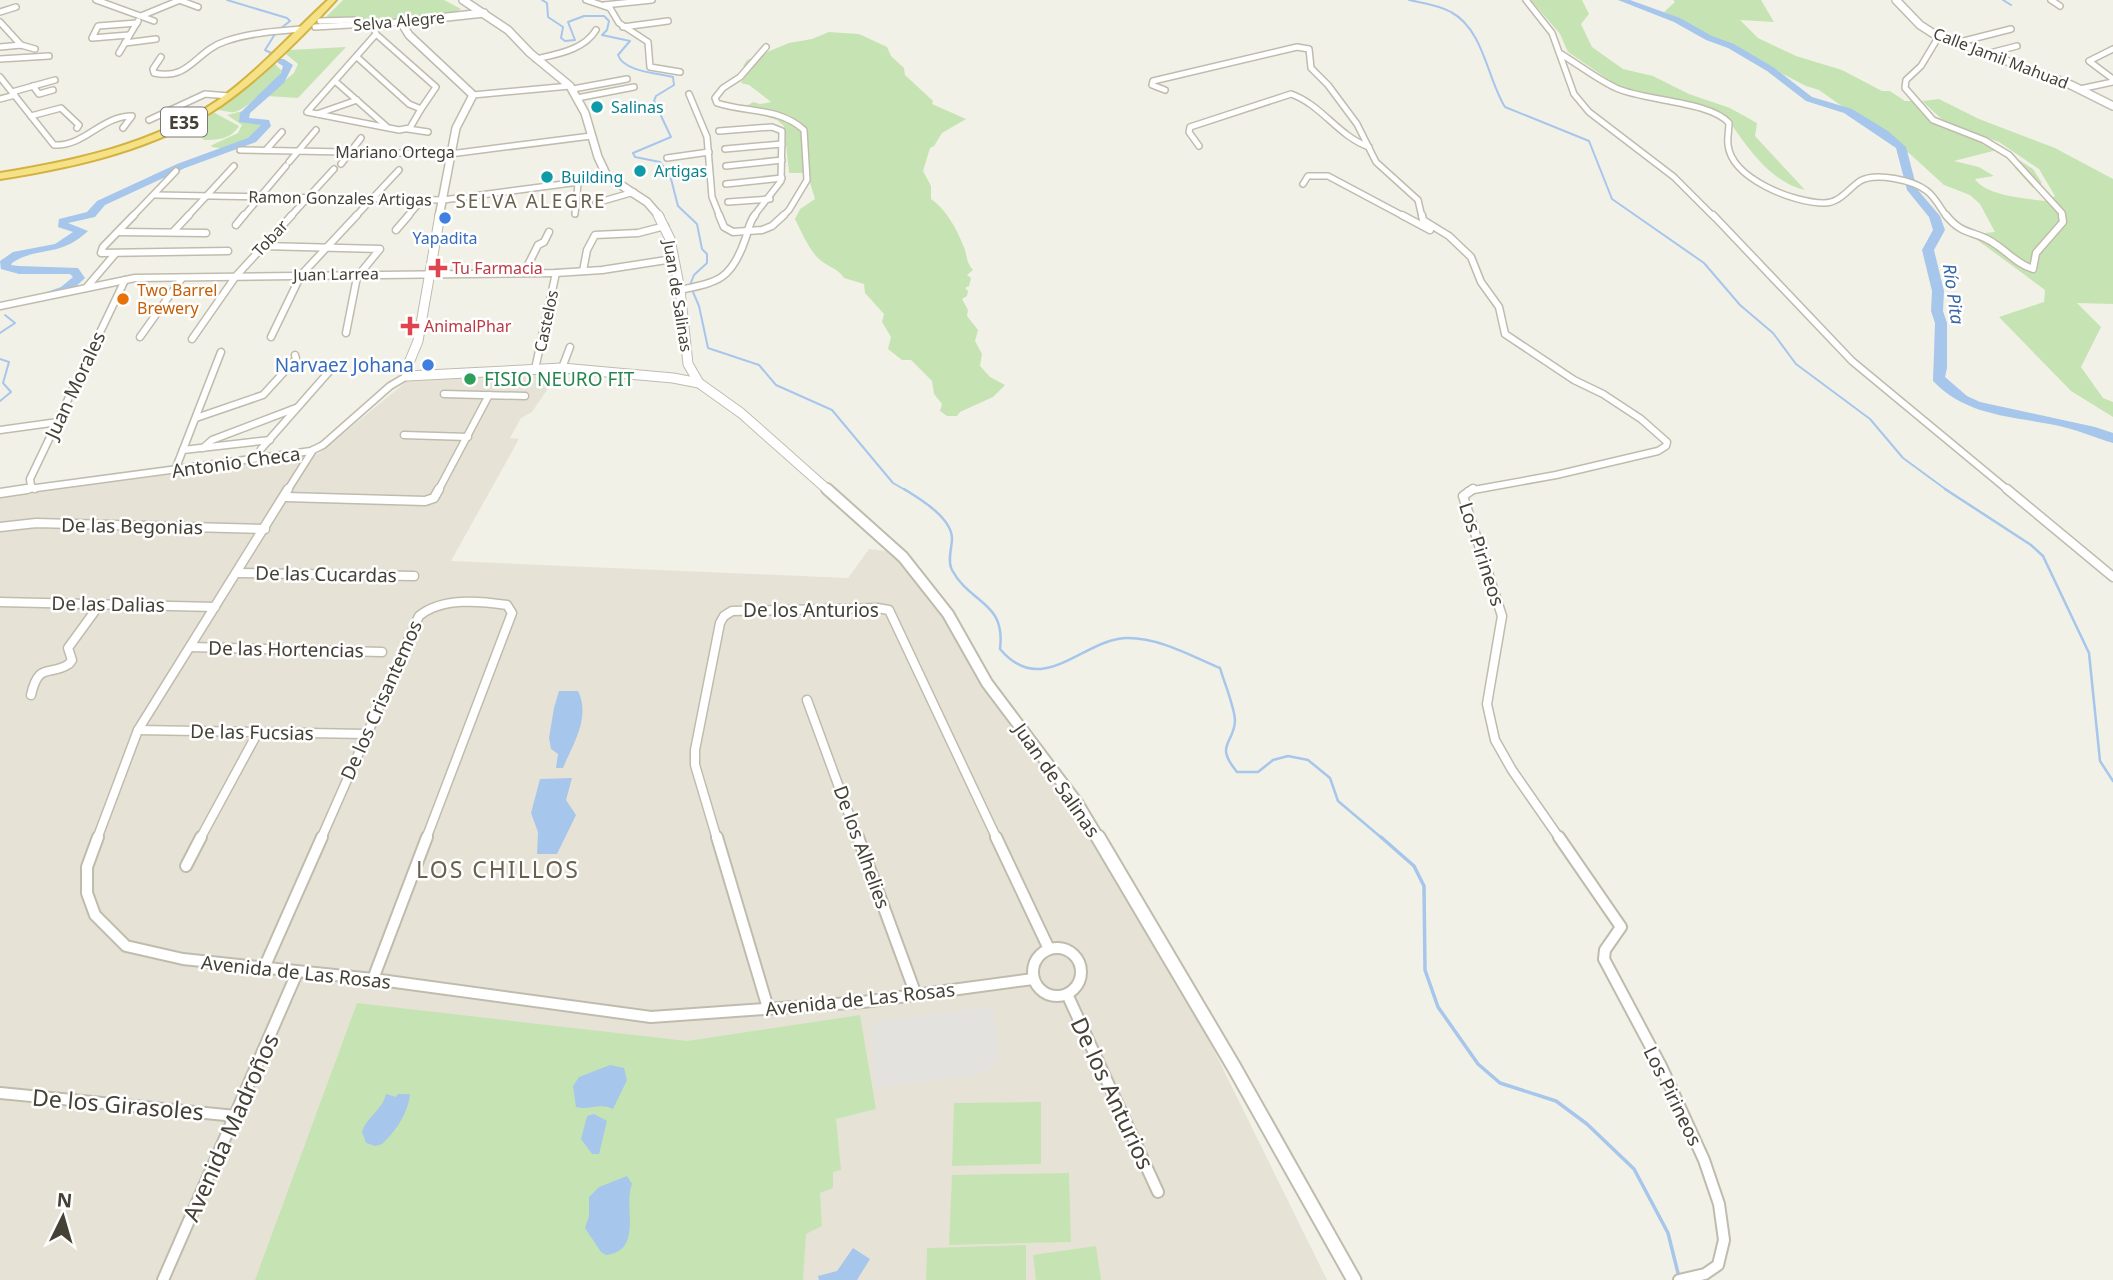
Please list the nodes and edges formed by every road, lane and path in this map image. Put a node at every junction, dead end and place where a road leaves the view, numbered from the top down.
1 (98, 0) edge
2 (180, 0) edge
3 (454, 0) edge
4 (463, 0) edge
5 (586, 0) edge
6 (652, 0) edge
7 (1526, 0) edge
8 (1896, 0) edge
9 (2051, 0) edge
10 (329, 3) edge
11 (604, 5) junction
12 (198, 6) dead end
13 (2060, 6) dead end
14 (16, 8) dead end
15 (0, 12) edge
16 (484, 13) junction
17 (456, 16) junction
18 (142, 17) junction
19 (154, 21) dead end
20 (320, 21) junction
21 (668, 21) dead end
22 (0, 22) edge
23 (401, 22) junction
24 (136, 23) junction
25 (384, 23) junction
26 (363, 24) junction
27 (624, 27) junction
28 (302, 29) junction
29 (2011, 29) dead end
30 (596, 30) dead end
31 (376, 34) junction
32 (129, 35) junction
33 (1939, 36) junction
34 (14, 39) junction
35 (156, 39) dead end
36 (125, 43) junction
37 (1956, 43) junction
38 (21, 45) junction
39 (7, 46) junction
40 (2017, 46) dead end
41 (0, 47) edge
42 (766, 47) dead end
43 (35, 49) dead end
44 (2113, 49) edge
45 (119, 53) dead end
46 (1561, 54) junction
47 (1986, 54) junction
48 (49, 56) dead end
49 (161, 57) dead end
50 (357, 57) junction
51 (0, 59) edge
52 (536, 59) junction
53 (680, 72) dead end
54 (0, 77) edge
55 (627, 79) dead end
56 (55, 80) dead end
57 (2113, 80) edge
58 (335, 81) junction
59 (33, 86) junction
60 (571, 88) junction
61 (634, 88) dead end
62 (2080, 89) junction
63 (53, 90) dead end
64 (1165, 90) dead end
65 (14, 94) junction
66 (689, 94) dead end
67 (473, 95) junction
68 (229, 96) junction
69 (577, 98) junction
70 (0, 99) edge
71 (357, 100) junction
72 (2113, 106) edge
73 (421, 108) junction
74 (314, 115) junction
75 (31, 116) junction
76 (149, 120) dead end
77 (386, 126) junction
78 (77, 128) dead end
79 (123, 128) dead end
80 (408, 129) junction
81 (316, 130) dead end
82 (719, 131) dead end
83 (282, 132) dead end
84 (428, 132) dead end
85 (591, 136) junction
86 (361, 138) dead end
87 (782, 144) junction
88 (1199, 146) dead end
89 (1369, 147) junction
90 (724, 149) dead end
91 (240, 150) dead end
92 (266, 150) junction
93 (299, 150) junction
94 (350, 152) junction
95 (709, 152) junction
96 (450, 154) junction
97 (667, 158) dead end
98 (782, 160) junction
99 (341, 164) dead end
100 (234, 166) dead end
101 (726, 166) dead end
102 (334, 169) dead end
103 (399, 170) dead end
104 (176, 171) dead end
105 (0, 176) edge
106 (609, 178) junction
107 (782, 178) junction
108 (578, 184) dead end
109 (726, 184) dead end
110 (1303, 184) dead end
111 (634, 192) junction
112 (155, 195) junction
113 (205, 196) junction
114 (260, 197) junction
115 (307, 198) junction
116 (770, 199) junction
117 (371, 200) junction
118 (443, 200) junction
119 (421, 201) junction
120 (729, 202) dead end
121 (596, 203) dead end
122 (575, 214) dead end
123 (757, 216) junction
124 (236, 225) dead end
125 (665, 226) junction
126 (396, 230) dead end
127 (1440, 230) junction
128 (757, 231) junction
129 (118, 232) junction
130 (173, 232) junction
131 (549, 232) dead end
132 (206, 233) dead end
133 (748, 233) junction
134 (263, 246) junction
135 (328, 246) junction
136 (228, 251) dead end
137 (115, 254) junction
138 (673, 259) junction
139 (583, 271) junction
140 (430, 272) junction
141 (524, 273) junction
142 (556, 273) junction
143 (358, 274) junction
144 (301, 275) junction
145 (236, 276) junction
146 (182, 278) junction
147 (125, 280) junction
148 (86, 288) junction
149 (681, 290) junction
150 (0, 306) edge
151 (345, 333) dead end
152 (140, 337) dead end
153 (271, 337) dead end
154 (192, 339) dead end
155 (570, 347) dead end
156 (221, 352) dead end
157 (295, 355) dead end
158 (688, 363) junction
159 (334, 366) dead end
160 (562, 368) junction
161 (535, 369) junction
162 (407, 376) junction
163 (657, 376) junction
164 (699, 383) junction
165 (444, 394) dead end
166 (489, 395) junction
167 (525, 396) dead end
168 (298, 407) junction
169 (196, 418) junction
170 (58, 422) junction
171 (0, 430) edge
172 (404, 435) dead end
173 (468, 437) junction
174 (270, 440) junction
175 (203, 448) junction
176 (183, 450) junction
177 (313, 450) junction
178 (250, 461) junction
179 (177, 466) dead end
180 (35, 489) junction
181 (0, 493) edge
182 (286, 497) junction
183 (0, 527) edge
184 (265, 529) junction
185 (238, 573) junction
186 (414, 576) dead end
187 (2113, 577) edge
188 (0, 602) edge
189 (100, 604) junction
190 (215, 607) junction
191 (190, 647) junction
192 (382, 652) dead end
193 (31, 695) dead end
194 (807, 700) dead end
195 (138, 730) junction
196 (258, 732) junction
197 (365, 734) junction
198 (186, 866) dead end
199 (1049, 949) junction
200 (264, 968) junction
201 (296, 973) junction
202 (373, 979) junction
203 (1033, 979) junction
204 (1067, 994) junction
205 (916, 995) junction
206 (768, 1008) junction
207 (0, 1093) edge
208 (236, 1116) junction
209 (1158, 1192) dead end
210 (1682, 1279) edge
211 (163, 1280) edge
212 (1354, 1280) edge

1 - 18 street
2 - 12 street
2 - 18 street
3 - 17 street
4 - 16 street
5 - 11 street
6 - 11 street
7 - 46 street
8 - 33 street, Calle Jamil Mahuad
9 - 13 street
10 - 20 street
10 - 28 highway, E35
11 - 27 street
14 - 15 street
16 - 17 street, Selva Alegre
16 - 52 street
17 - 23 street, Selva Alegre
18 - 19 street
18 - 24 street
20 - 26 street
20 - 26 street, Selva Alegre
21 - 27 street
22 - 34 street
23 - 25 street, Selva Alegre
23 - 67 street
24 - 32 street
24 - 32 street
25 - 26 street, Selva Alegre
25 - 31 street
27 - 53 street
28 - 49 street
28 - 68 highway, E35
29 - 37 street
30 - 52 street
31 - 50 street
31 - 73 street
32 - 36 street
33 - 37 street, Calle Jamil Mahuad
33 - 46 street
34 - 38 street
34 - 39 street
35 - 36 street
36 - 45 street
37 - 47 street, Calle Jamil Mahuad
38 - 39 street
38 - 43 street
39 - 41 street
40 - 47 street
42 - 128 street
44 - 57 street
46 - 187 street
47 - 62 street, Calle Jamil Mahuad
48 - 51 street
50 - 58 street
50 - 73 street
52 - 60 street
54 - 65 street
55 - 60 street
56 - 59 street
57 - 62 street
58 - 71 street
58 - 74 street
59 - 63 street
59 - 65 street
60 - 67 street
60 - 69 street
61 - 69 street
62 - 72 street, Calle Jamil Mahuad
64 - 89 street, Los Pirineos
65 - 70 street
65 - 75 street
66 - 95 street
67 - 96 street
68 - 76 street
68 - 105 highway, E35
69 - 85 street
71 - 74 street
71 - 77 street
73 - 80 street
74 - 77 street
75 - 78 street
75 - 79 street
77 - 80 street
80 - 84 street
81 - 93 street
82 - 87 street
83 - 92 street
85 - 96 street, Mariano Ortega
85 - 106 street
86 - 94 street
87 - 90 street
87 - 98 street
88 - 89 street
89 - 127 street, Los Pirineos
91 - 92 street, Mariano Ortega
92 - 93 street, Mariano Ortega
93 - 94 street, Mariano Ortega
93 - 114 street
94 - 96 street, Mariano Ortega
94 - 99 street
95 - 97 street
95 - 133 street
96 - 118 street
98 - 101 street
98 - 107 street
100 - 113 street
102 - 115 street, Tobar
103 - 117 street
104 - 112 street
106 - 111 street, Juan de Salinas
106 - 118 street, Ramon Gonzales Artigas
107 - 109 street
107 - 116 street
108 - 122 street
110 - 127 street
111 - 121 street
111 - 125 street, Juan de Salinas
112 - 113 street, Ramon Gonzales Artigas
112 - 129 street
113 - 114 street, Ramon Gonzales Artigas
113 - 130 street
114 - 115 street, Ramon Gonzales Artigas
114 - 124 street
115 - 117 street, Ramon Gonzales Artigas
115 - 134 street, Tobar
116 - 120 street
116 - 123 street
117 - 119 street, Ramon Gonzales Artigas
117 - 135 street
118 - 119 street, Ramon Gonzales Artigas
118 - 140 street
119 - 126 street
123 - 128 street
123 - 133 street
125 - 138 street, Juan de Salinas
125 - 139 street
127 - 210 street, Los Pirineos
128 - 133 street
129 - 130 street
129 - 137 street
130 - 132 street
131 - 141 street
133 - 149 street
134 - 135 street
134 - 145 street, Tobar
135 - 143 street
135 - 144 street
136 - 137 street
137 - 148 street
138 - 139 street, Juan Larrea
138 - 149 street, Juan de Salinas
139 - 142 street, Juan Larrea
140 - 141 street, Juan Larrea
140 - 143 street, Juan Larrea
140 - 162 street
141 - 142 street, Juan Larrea
142 - 161 street, Castelos
143 - 144 street, Juan Larrea
143 - 151 street
144 - 145 street, Juan Larrea
144 - 153 street
145 - 146 street, Juan Larrea
145 - 154 street, Tobar
146 - 147 street, Juan Larrea
146 - 152 street
147 - 148 street, Juan Larrea
147 - 170 street, Juan Morales
148 - 150 street, Juan Larrea
149 - 158 street, Juan de Salinas
155 - 160 street
156 - 169 street
157 - 169 street
158 - 163 street
158 - 164 street, Juan de Salinas
159 - 168 street
160 - 161 street
160 - 163 street
161 - 162 street
162 - 177 street, Antonio Checa
163 - 164 street, Juan de Salinas
164 - 212 street, Juan de Salinas
165 - 166 street
166 - 167 street
166 - 173 street
168 - 174 street
168 - 175 street
169 - 176 street
170 - 171 street
170 - 180 street, Juan Morales
172 - 173 street
173 - 182 street
174 - 175 street
174 - 178 street
175 - 176 street
176 - 179 street
177 - 178 street, Antonio Checa
177 - 182 street, Avenida de Las Rosas
178 - 180 street, Antonio Checa
180 - 181 street, Antonio Checa
182 - 184 street, Avenida de Las Rosas
183 - 184 street, De las Begonias
184 - 185 street, Avenida de Las Rosas
185 - 186 street, De las Cucardas
185 - 190 street, Avenida de Las Rosas
188 - 189 street, De las Dalias
189 - 190 street, De las Dalias
189 - 193 street
190 - 191 street, Avenida de Las Rosas
191 - 192 street, De las Hortencias
191 - 195 street, Avenida de Las Rosas
194 - 205 street, De los Alhelies
195 - 196 street, De las Fucsias
195 - 200 street, Avenida de Las Rosas
196 - 197 street, De las Fucsias
196 - 198 street
197 - 200 street, De los Crisantemos
197 - 202 street, De los Crisantemos
199 - 203 street
199 - 204 street
199 - 206 street, De los Anturios
200 - 201 street, Avenida de Las Rosas
201 - 202 street, Avenida de Las Rosas
201 - 208 street, Avenida Madroños
202 - 206 street, Avenida de Las Rosas
203 - 204 street
203 - 205 street, Avenida de Las Rosas
204 - 209 street, De los Anturios
205 - 206 street, Avenida de Las Rosas
207 - 208 street, De los Girasoles
208 - 211 street, Avenida Madroños

